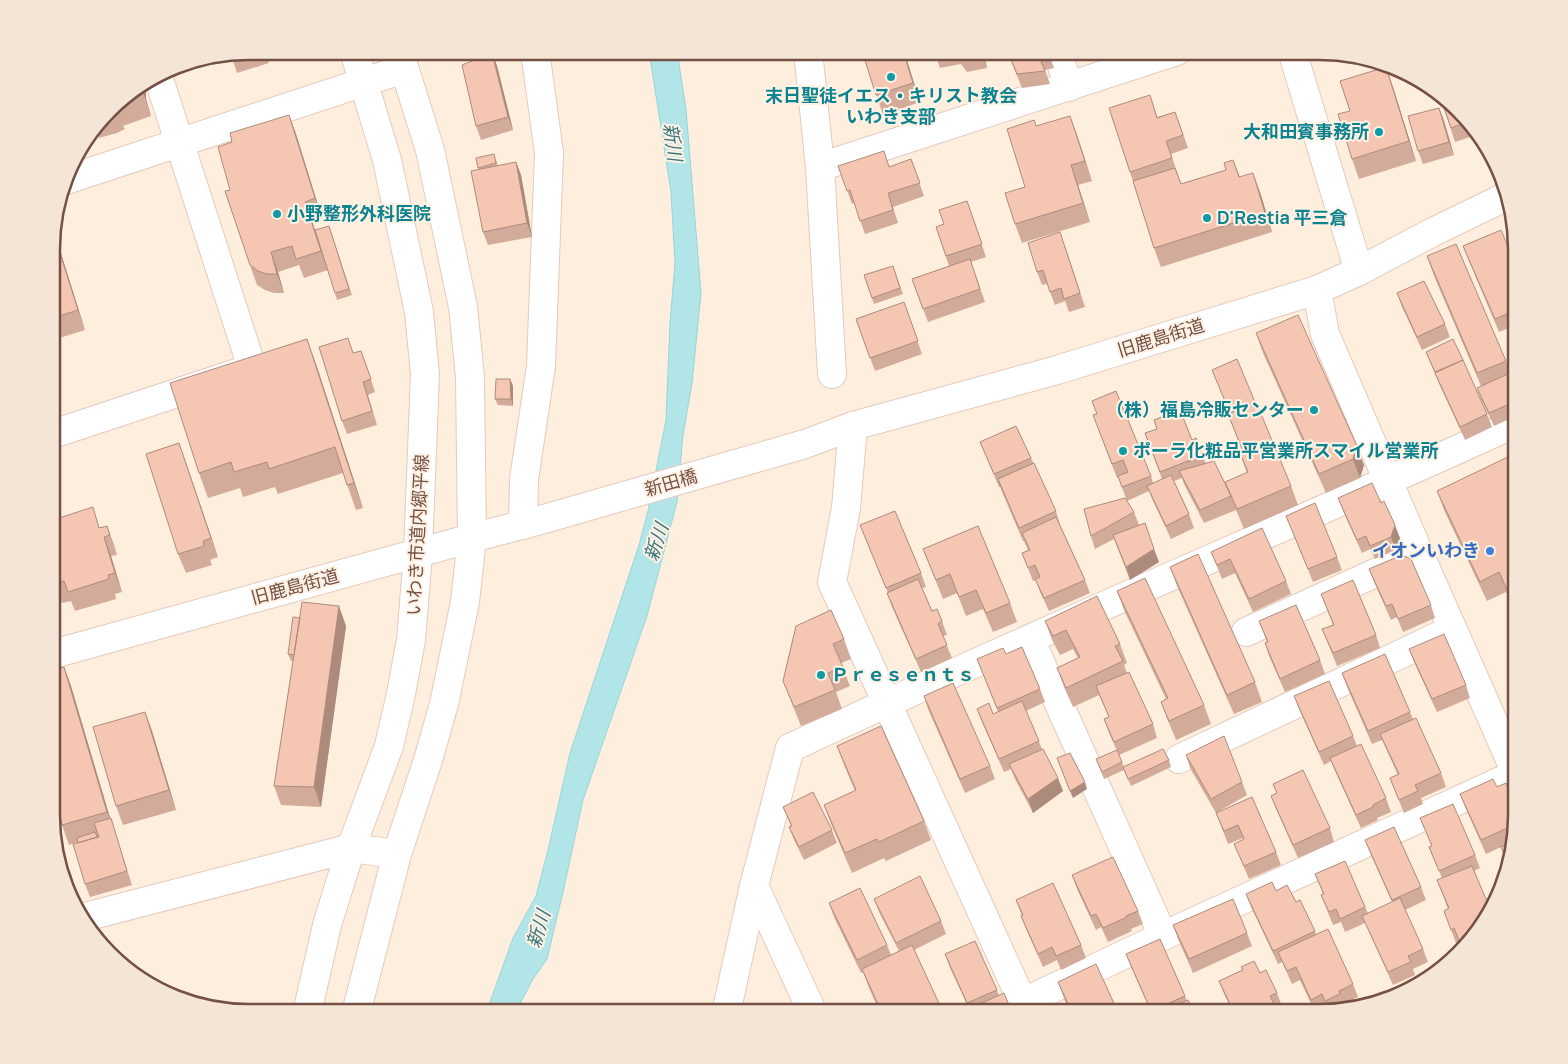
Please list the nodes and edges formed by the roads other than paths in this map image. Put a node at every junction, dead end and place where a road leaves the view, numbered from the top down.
1 (357, 60) edge
2 (401, 60) edge
3 (536, 60) edge
4 (809, 60) edge
5 (1060, 60) edge
6 (1150, 60) edge
7 (1295, 60) edge
8 (160, 82) edge
9 (364, 83) junction
10 (1069, 87) junction
11 (180, 143) junction
12 (820, 167) junction
13 (74, 177) edge
14 (1501, 198) edge
15 (1359, 271) junction
16 (1317, 290) junction
17 (832, 374) dead end
18 (852, 426) junction
19 (1508, 427) edge
20 (60, 432) edge
21 (805, 444) joint
22 (1388, 482) junction
23 (530, 523) junction
24 (472, 538) junction
25 (418, 553) junction
26 (1419, 553) junction
27 (1453, 629) junction
28 (1246, 632) dead end
29 (1030, 639) junction
30 (60, 652) edge
31 (886, 702) junction
32 (1508, 755) edge
33 (1179, 759) dead end
34 (1508, 777) edge
35 (351, 848) junction
36 (397, 854) junction
37 (754, 886) junction
38 (89, 916) edge
39 (1164, 936) junction
40 (309, 1004) edge
41 (358, 1004) edge
42 (728, 1004) edge
43 (809, 1004) edge
44 (1023, 1004) edge
45 (1033, 1004) edge

1 - 9 street, いわき市道内郷平線
2 - 9 street
2 - 24 street
3 - 23 street
4 - 12 street
5 - 10 street
6 - 10 street
7 - 15 street
8 - 11 street
9 - 11 street
9 - 25 street, いわき市道内郷平線
10 - 12 street
11 - 13 street
11 - 20 street
12 - 17 street
14 - 15 street, 旧鹿島街道
15 - 16 street, 旧鹿島街道
16 - 18 street, 旧鹿島街道
16 - 22 street
18 - 21 street, 旧鹿島街道
18 - 31 street
19 - 22 street
21 - 23 street, 新田橋
22 - 26 street
22 - 29 street
23 - 24 street, 旧鹿島街道
24 - 25 street, 旧鹿島街道
24 - 36 street
25 - 30 street, 旧鹿島街道
25 - 35 street, いわき市道内郷平線
26 - 27 street
26 - 28 street
27 - 32 street
27 - 33 street
29 - 31 street
29 - 39 street
31 - 37 street
31 - 44 street
34 - 39 street
35 - 36 street
35 - 38 street
35 - 40 street, いわき市道内郷平線
36 - 41 street
37 - 42 street
37 - 43 street
39 - 45 street

